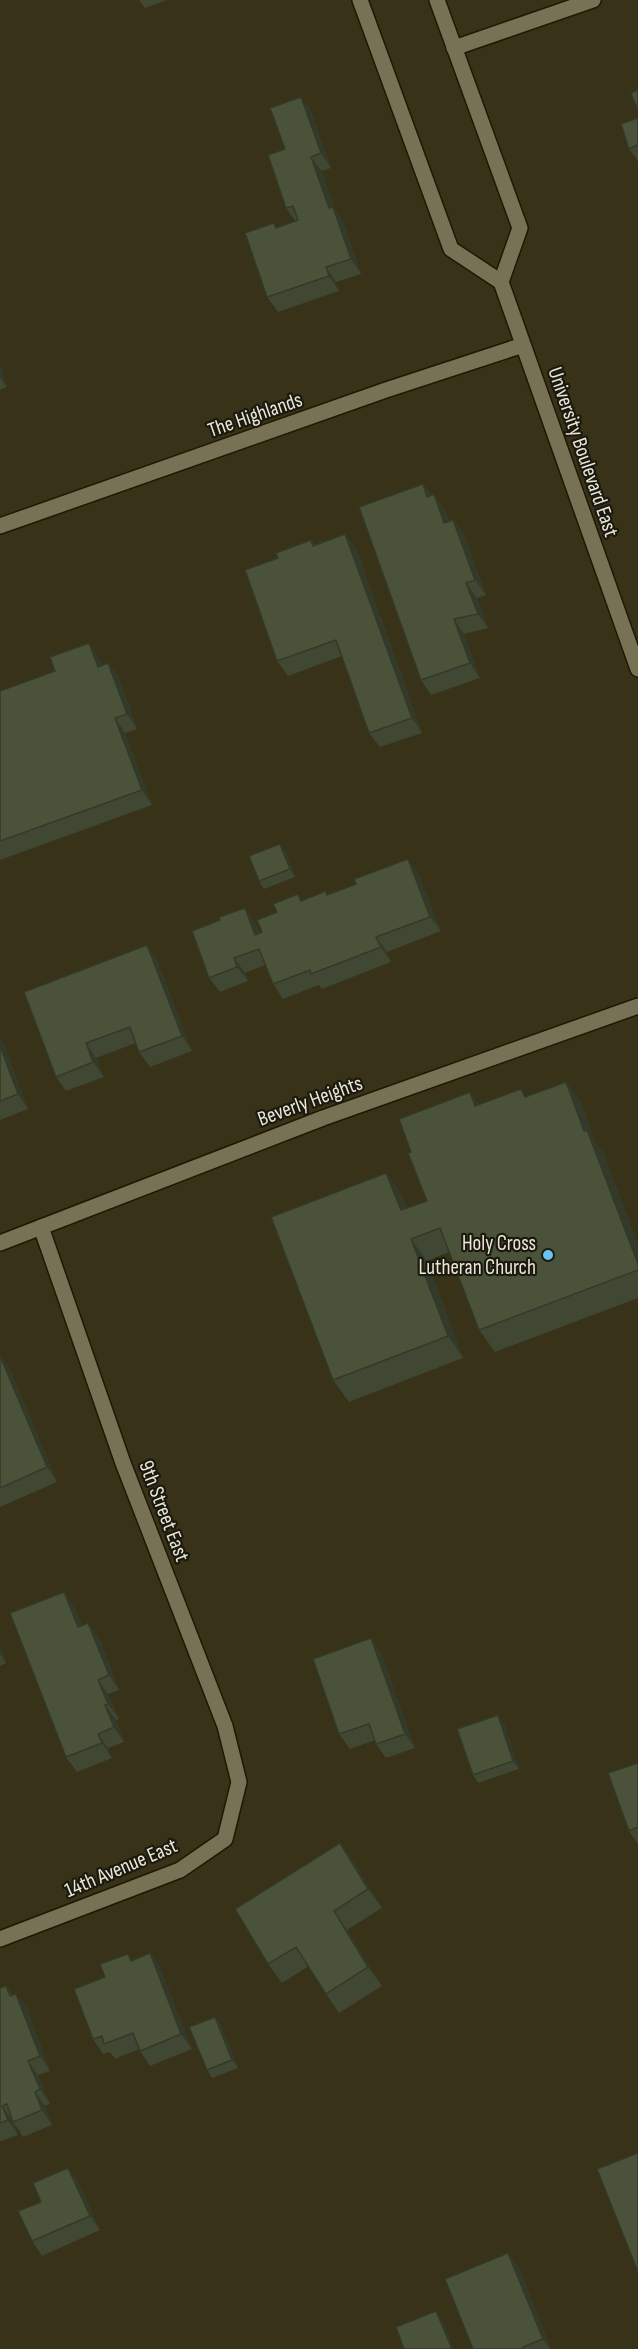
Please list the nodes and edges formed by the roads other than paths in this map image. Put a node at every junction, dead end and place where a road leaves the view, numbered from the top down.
1 (360, 0) edge
2 (437, 0) edge
3 (593, 0) edge
4 (454, 48) junction
5 (501, 282) junction
6 (524, 345) junction
7 (0, 526) edge
8 (638, 669) edge
9 (638, 1006) edge
10 (41, 1227) junction
11 (0, 1243) edge
12 (233, 1810) joint
13 (0, 1939) edge

1 - 5 street
2 - 4 street
3 - 4 street
4 - 5 street
5 - 6 street, University Boulevard East
6 - 7 street, The Highlands
6 - 8 street, University Boulevard East
9 - 10 street, Beverly Heights
10 - 11 street, Beverly Heights
10 - 12 street, 9th Street East
12 - 13 street, 14th Avenue East

